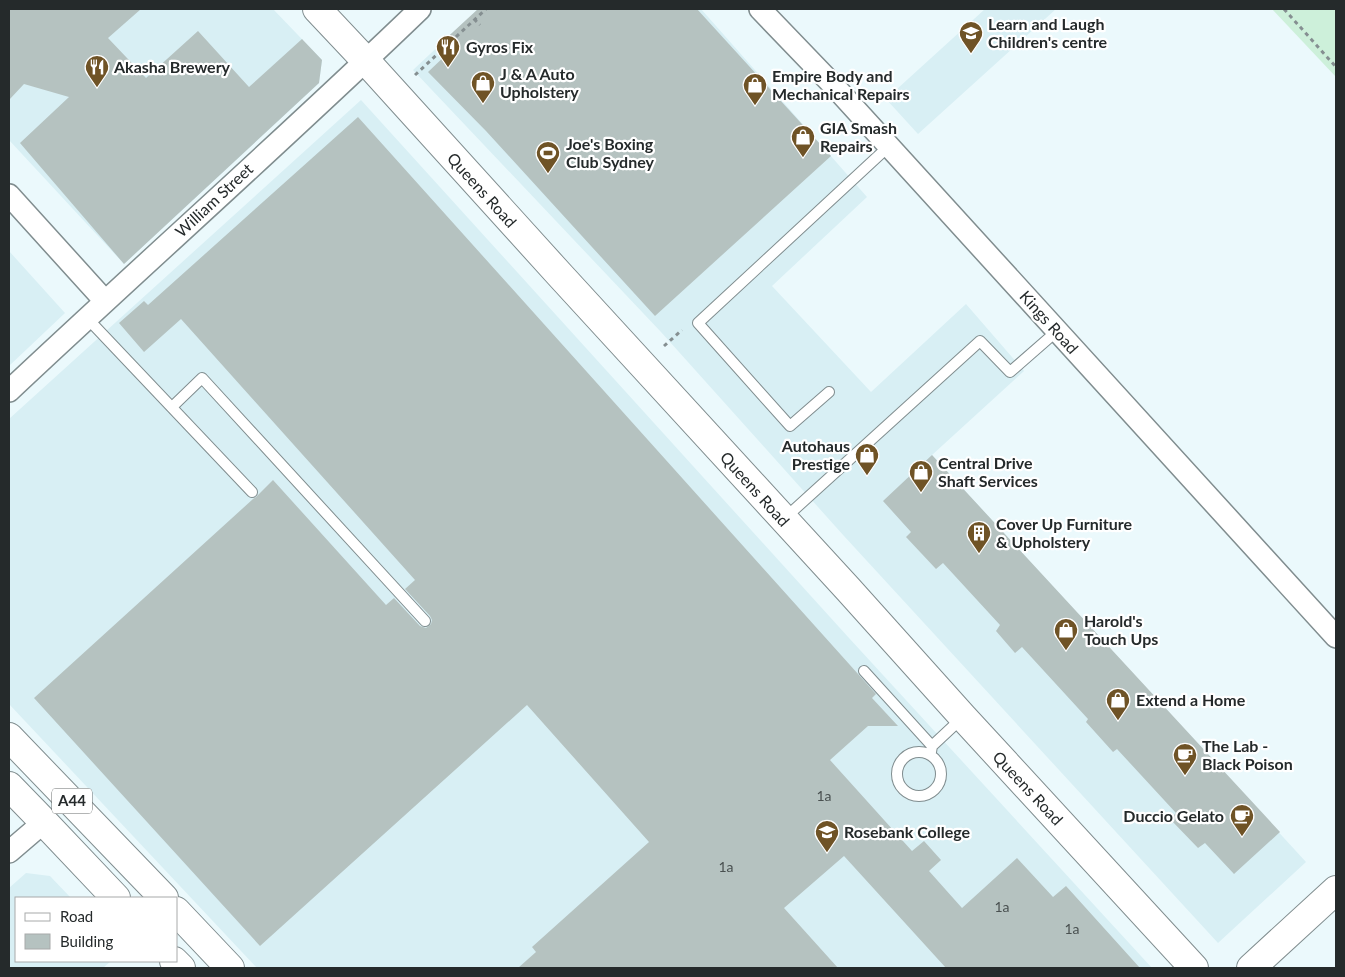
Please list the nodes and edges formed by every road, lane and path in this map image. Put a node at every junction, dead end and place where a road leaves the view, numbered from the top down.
1 (317, 9) edge
2 (420, 9) edge
3 (486, 9) edge
4 (760, 9) edge
5 (1284, 9) edge
6 (474, 19) junction
7 (480, 24) dead end
8 (366, 61) junction
9 (1336, 67) edge
10 (412, 77) dead end
11 (889, 146) junction
12 (9, 195) edge
13 (105, 301) junction
14 (87, 318) junction
15 (698, 323) junction
16 (1057, 331) junction
17 (664, 346) dead end
18 (9, 391) edge
19 (829, 392) dead end
20 (172, 407) junction
21 (252, 492) dead end
22 (783, 520) junction
23 (425, 621) dead end
24 (1336, 637) edge
25 (864, 671) dead end
26 (963, 717) junction
27 (9, 737) edge
28 (931, 750) junction
29 (9, 786) edge
30 (44, 822) junction
31 (9, 852) edge
32 (1336, 890) edge
33 (115, 897) edge
34 (163, 897) edge
35 (178, 913) edge
36 (230, 968) edge
37 (1194, 968) edge
38 (1251, 968) edge

1 - 8 main road, Queens Road
2 - 8 street, William Street
3 - 6 path
4 - 11 street, Kings Road
5 - 9 path
6 - 7 path
6 - 10 path
8 - 13 street, William Street
8 - 22 main road, Queens Road
11 - 15 lane
11 - 16 street, Kings Road
12 - 13 street
13 - 14 street, William Street
14 - 18 street, William Street
14 - 20 lane
15 - 17 path
15 - 19 lane
16 - 22 lane
16 - 24 street, Kings Road
20 - 21 lane
20 - 23 lane
22 - 26 main road, Queens Road
25 - 28 lane
26 - 28 lane
26 - 37 main road, Queens Road
27 - 34 main road, A44
28 - 28 lane
29 - 30 main road, A44
30 - 31 street
30 - 33 main road, A44
32 - 38 main road
35 - 36 main road

